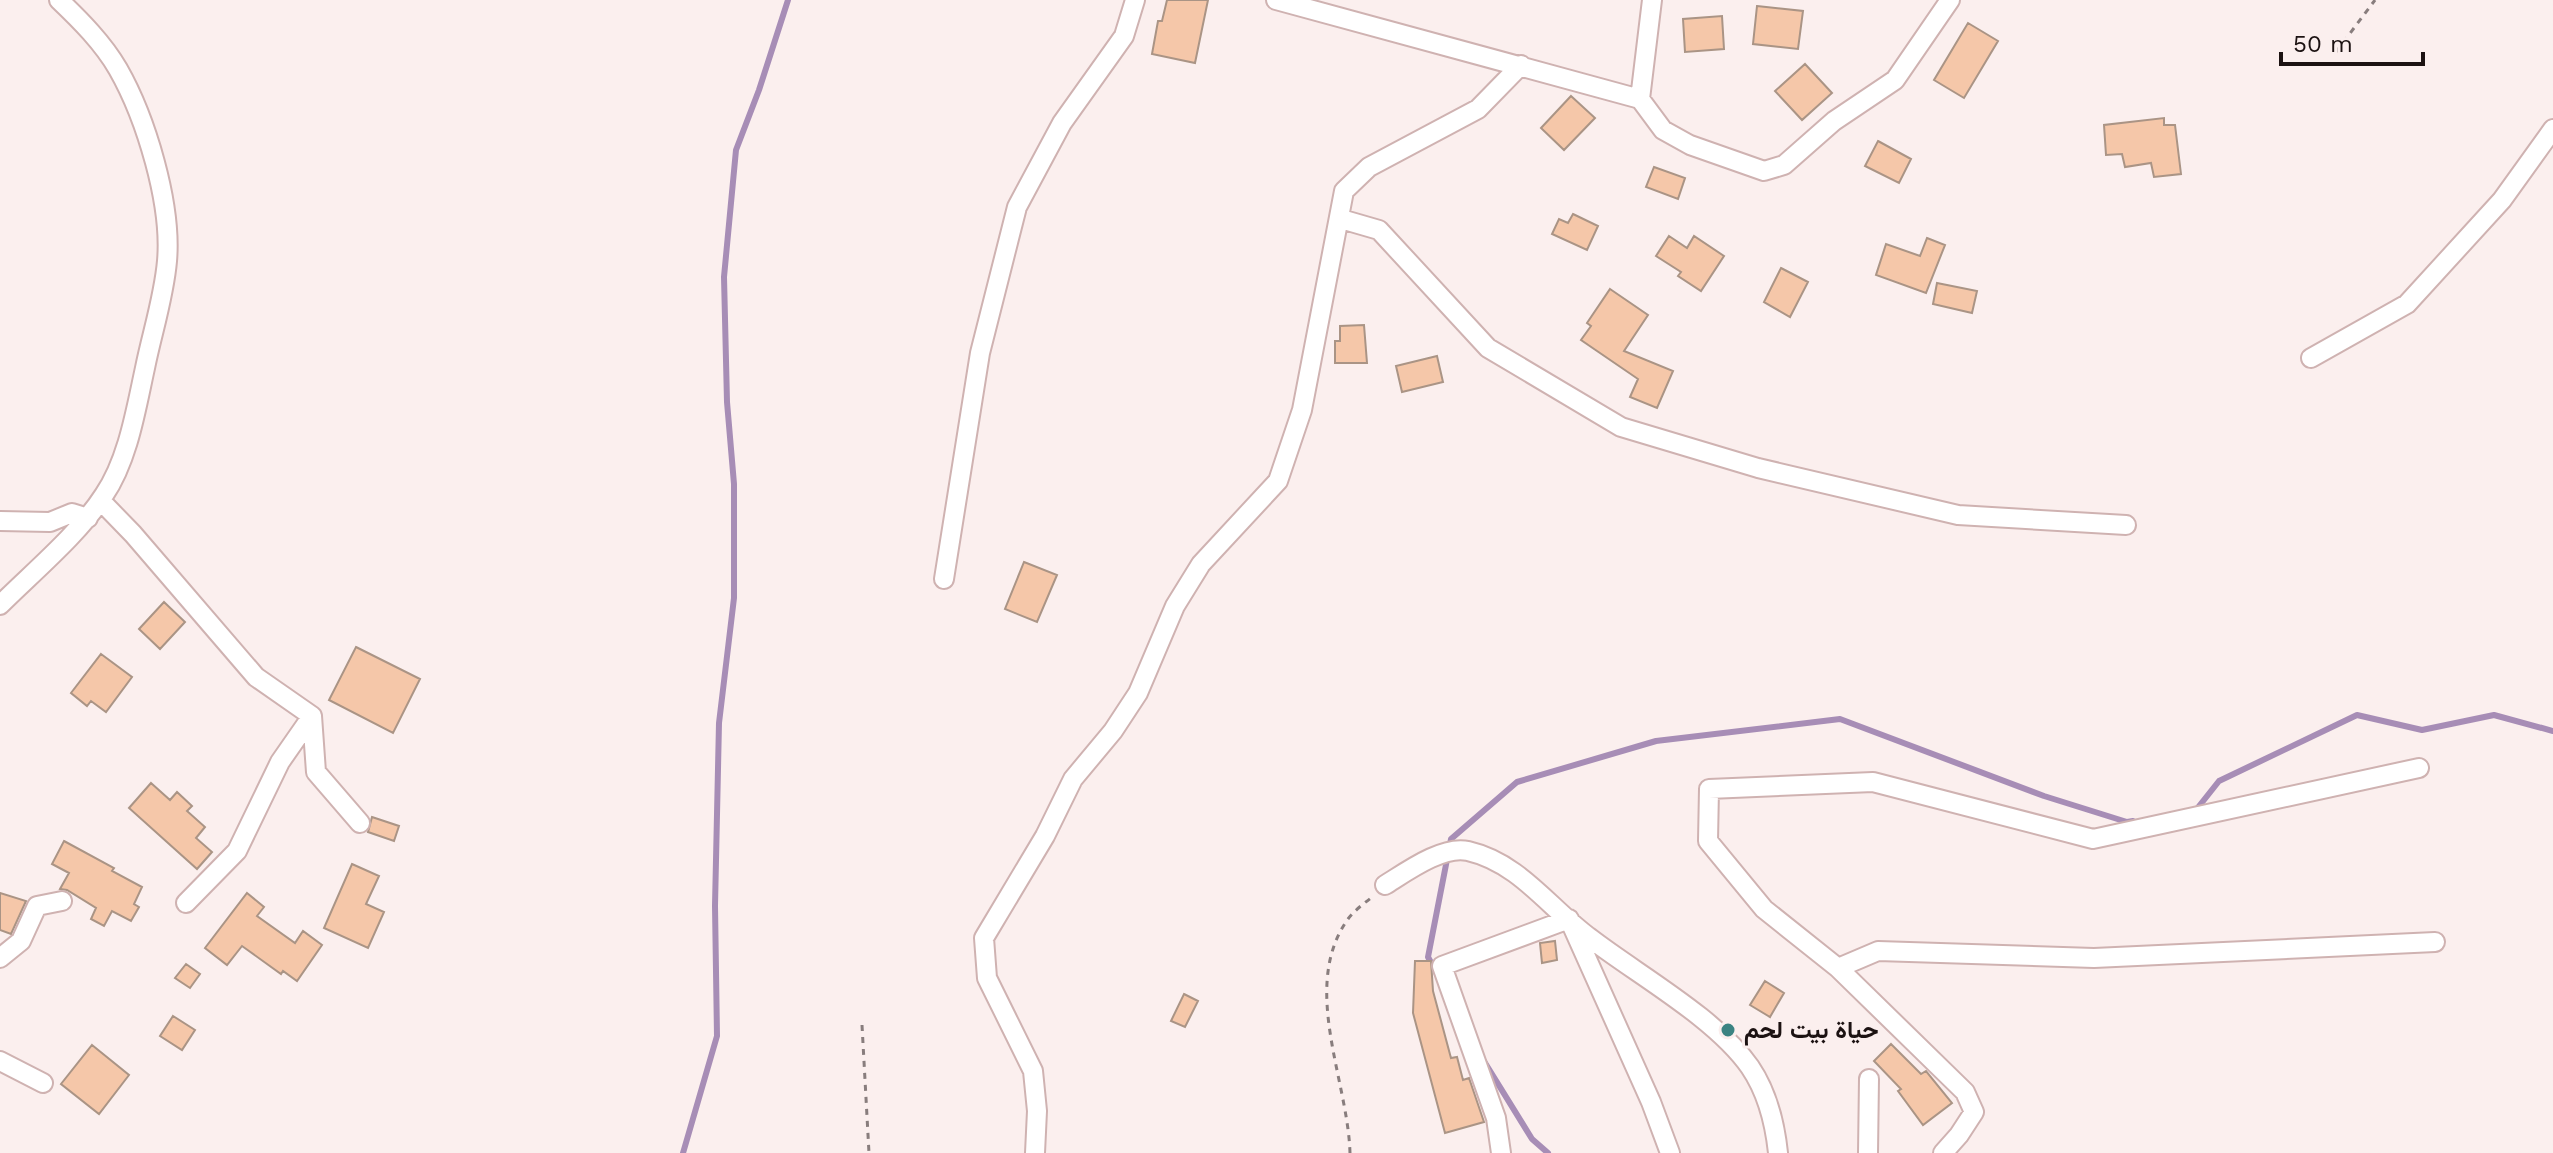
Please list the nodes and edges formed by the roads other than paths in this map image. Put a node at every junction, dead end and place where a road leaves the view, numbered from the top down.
1 (59, 0) edge
2 (1135, 0) edge
3 (1276, 0) edge
4 (1652, 0) edge
5 (1950, 0) edge
6 (1521, 65) junction
7 (1640, 99) junction
8 (2553, 129) edge
9 (1341, 219) junction
10 (2311, 358) dead end
11 (101, 501) junction
12 (88, 518) junction
13 (0, 521) edge
14 (2126, 525) dead end
15 (944, 579) dead end
16 (0, 605) edge
17 (312, 716) junction
18 (2419, 768) dead end
19 (360, 823) dead end
20 (1385, 885) road end
21 (62, 901) dead end
22 (186, 903) dead end
23 (1569, 919) junction
24 (2435, 942) dead end
25 (0, 958) edge
26 (1838, 968) junction
27 (0, 1061) edge
28 (1869, 1079) dead end
29 (43, 1083) dead end
30 (1035, 1153) edge
31 (1501, 1153) edge
32 (1670, 1153) edge
33 (1778, 1153) edge
34 (1868, 1153) edge
35 (1943, 1153) edge

1 - 11 street
2 - 15 street
3 - 6 street
4 - 7 street
5 - 7 street
6 - 7 street
6 - 9 street
8 - 10 street
9 - 14 street
9 - 30 street
11 - 12 street
11 - 17 street
12 - 13 street
12 - 16 street
17 - 19 street
17 - 22 street
18 - 26 street
20 - 23 street
21 - 25 street
23 - 31 street
23 - 32 street
23 - 33 street
24 - 26 street
26 - 35 street
27 - 29 street
28 - 34 street

